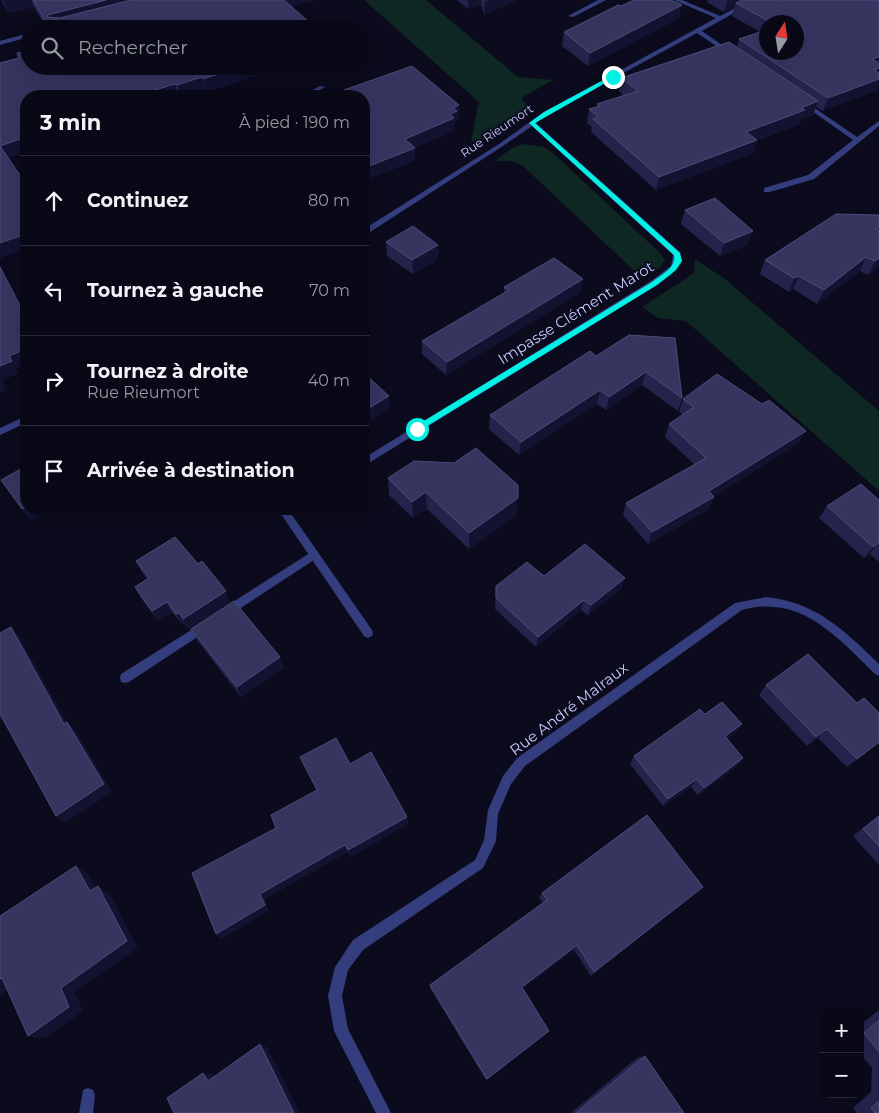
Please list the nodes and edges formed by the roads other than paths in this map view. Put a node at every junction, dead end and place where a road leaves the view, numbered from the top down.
1 (603, 0) edge
2 (677, 0) edge
3 (754, 0) edge
4 (570, 16) dead end
5 (720, 18) junction
6 (698, 31) junction
7 (20, 38) edge
8 (0, 42) edge
9 (737, 57) edge
10 (322, 87) dead end
11 (316, 90) edge
12 (798, 99) edge
13 (532, 123) junction
14 (879, 123) edge
15 (858, 141) junction
16 (767, 190) dead end
17 (370, 228) edge
18 (20, 422) edge
19 (0, 432) edge
20 (370, 458) edge
21 (287, 515) edge
22 (313, 555) junction
23 (368, 633) dead end
24 (879, 671) edge
25 (125, 678) dead end
26 (88, 1095) dead end
27 (86, 1113) edge
28 (384, 1113) edge

1 - 4 street
2 - 5 street
3 - 5 street, Rue Rieumort
5 - 6 street, Rue Rieumort
6 - 9 street
6 - 13 street, Rue Rieumort
7 - 8 street
10 - 11 street
12 - 15 street
13 - 17 street, Rue Rieumort
13 - 20 street, Impasse Clément Marot
14 - 15 street
15 - 16 street
18 - 19 street
21 - 22 street
22 - 23 street
22 - 25 street
24 - 28 street, Rue André Malraux
26 - 27 street

